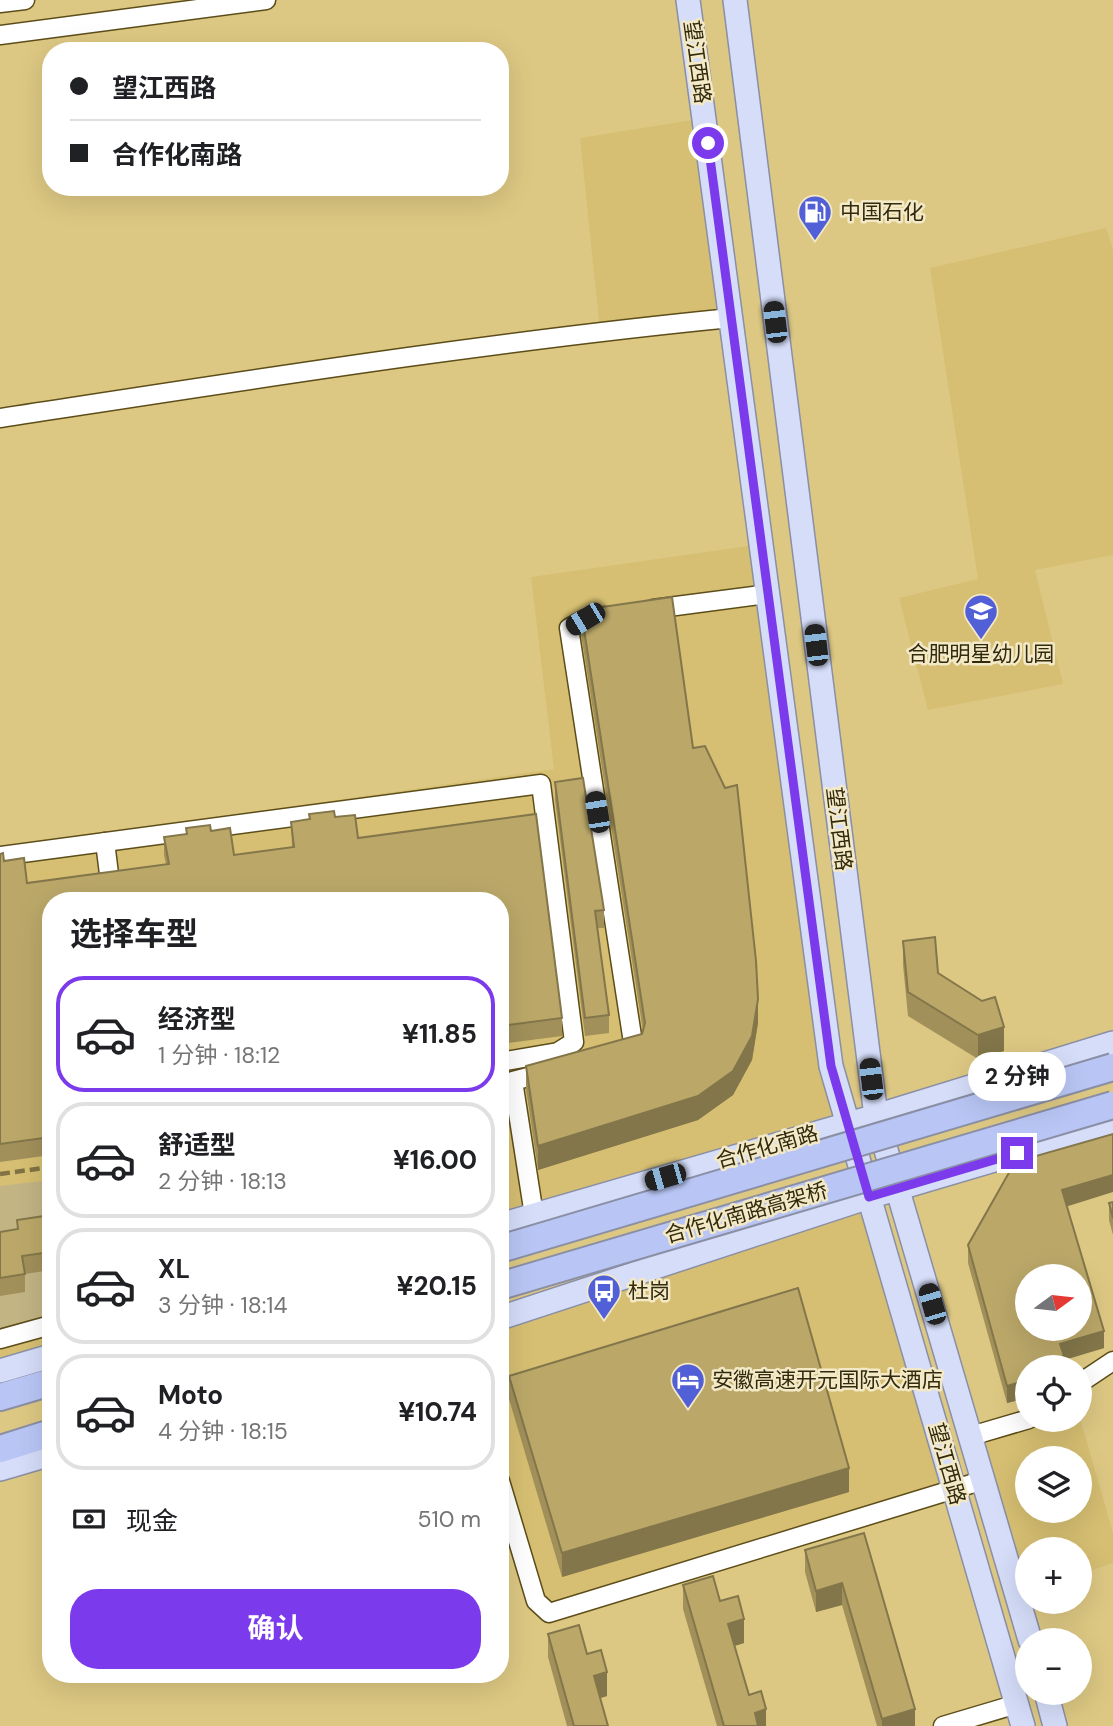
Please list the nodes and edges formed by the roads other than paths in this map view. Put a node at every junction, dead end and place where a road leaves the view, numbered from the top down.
1 (25, 0) edge
2 (266, 0) edge
3 (688, 0) edge
4 (735, 0) edge
5 (0, 3) edge
6 (0, 35) edge
7 (731, 318) junction
8 (0, 418) edge
9 (768, 594) junction
10 (105, 842) junction
11 (0, 856) edge
12 (109, 874) edge
13 (1113, 1043) edge
14 (607, 1056) edge
15 (509, 1060) edge
16 (566, 1067) edge
17 (1113, 1067) edge
18 (1113, 1105) edge
19 (876, 1115) junction
20 (848, 1124) junction
21 (1113, 1125) edge
22 (897, 1188) junction
23 (869, 1197) junction
24 (534, 1215) junction
25 (509, 1222) edge
26 (509, 1246) edge
27 (509, 1286) edge
28 (509, 1315) edge
29 (42, 1327) edge
30 (0, 1339) edge
31 (42, 1359) edge
32 (1113, 1361) edge
33 (0, 1371) edge
34 (1092, 1375) edge
35 (42, 1385) edge
36 (0, 1397) edge
37 (42, 1422) edge
38 (1015, 1423) edge
39 (0, 1434) edge
40 (42, 1436) edge
41 (971, 1436) junction
42 (0, 1449) edge
43 (42, 1457) edge
44 (0, 1469) edge
45 (984, 1480) junction
46 (954, 1489) junction
47 (509, 1511) edge
48 (1027, 1628) edge
49 (1015, 1697) edge
50 (1015, 1705) edge
51 (1017, 1705) edge
52 (1049, 1705) edge
53 (943, 1726) edge
54 (1023, 1726) edge
55 (1055, 1726) edge

1 - 5 street
2 - 6 street
3 - 7 main road, 望江西路
4 - 19 main road, 望江西路
7 - 8 street
7 - 9 main road, 望江西路
9 - 14 street
9 - 20 main road, 望江西路
10 - 11 street
10 - 12 street
10 - 15 street
13 - 19 main road, 合作化南路
16 - 24 street
17 - 26 highway, 合作化南路高架桥, bridge
18 - 27 highway, 合作化南路高架桥, bridge
19 - 20 main road, 合作化南路
19 - 22 main road, 望江西路
20 - 23 main road, 望江西路
20 - 24 main road, 合作化南路
21 - 22 main road
22 - 23 main road
22 - 41 main road, 望江西路
23 - 28 main road
23 - 46 main road, 望江西路
24 - 25 main road, 合作化南路
29 - 30 street
31 - 33 main road
32 - 34 street
35 - 36 highway
37 - 39 highway
38 - 41 street
40 - 42 highway
41 - 45 main road, 望江西路
43 - 44 main road
45 - 46 street
45 - 48 main road, 望江西路
46 - 47 street
46 - 49 main road, 望江西路
50 - 53 street
51 - 54 main road, 望江西路
52 - 55 main road

